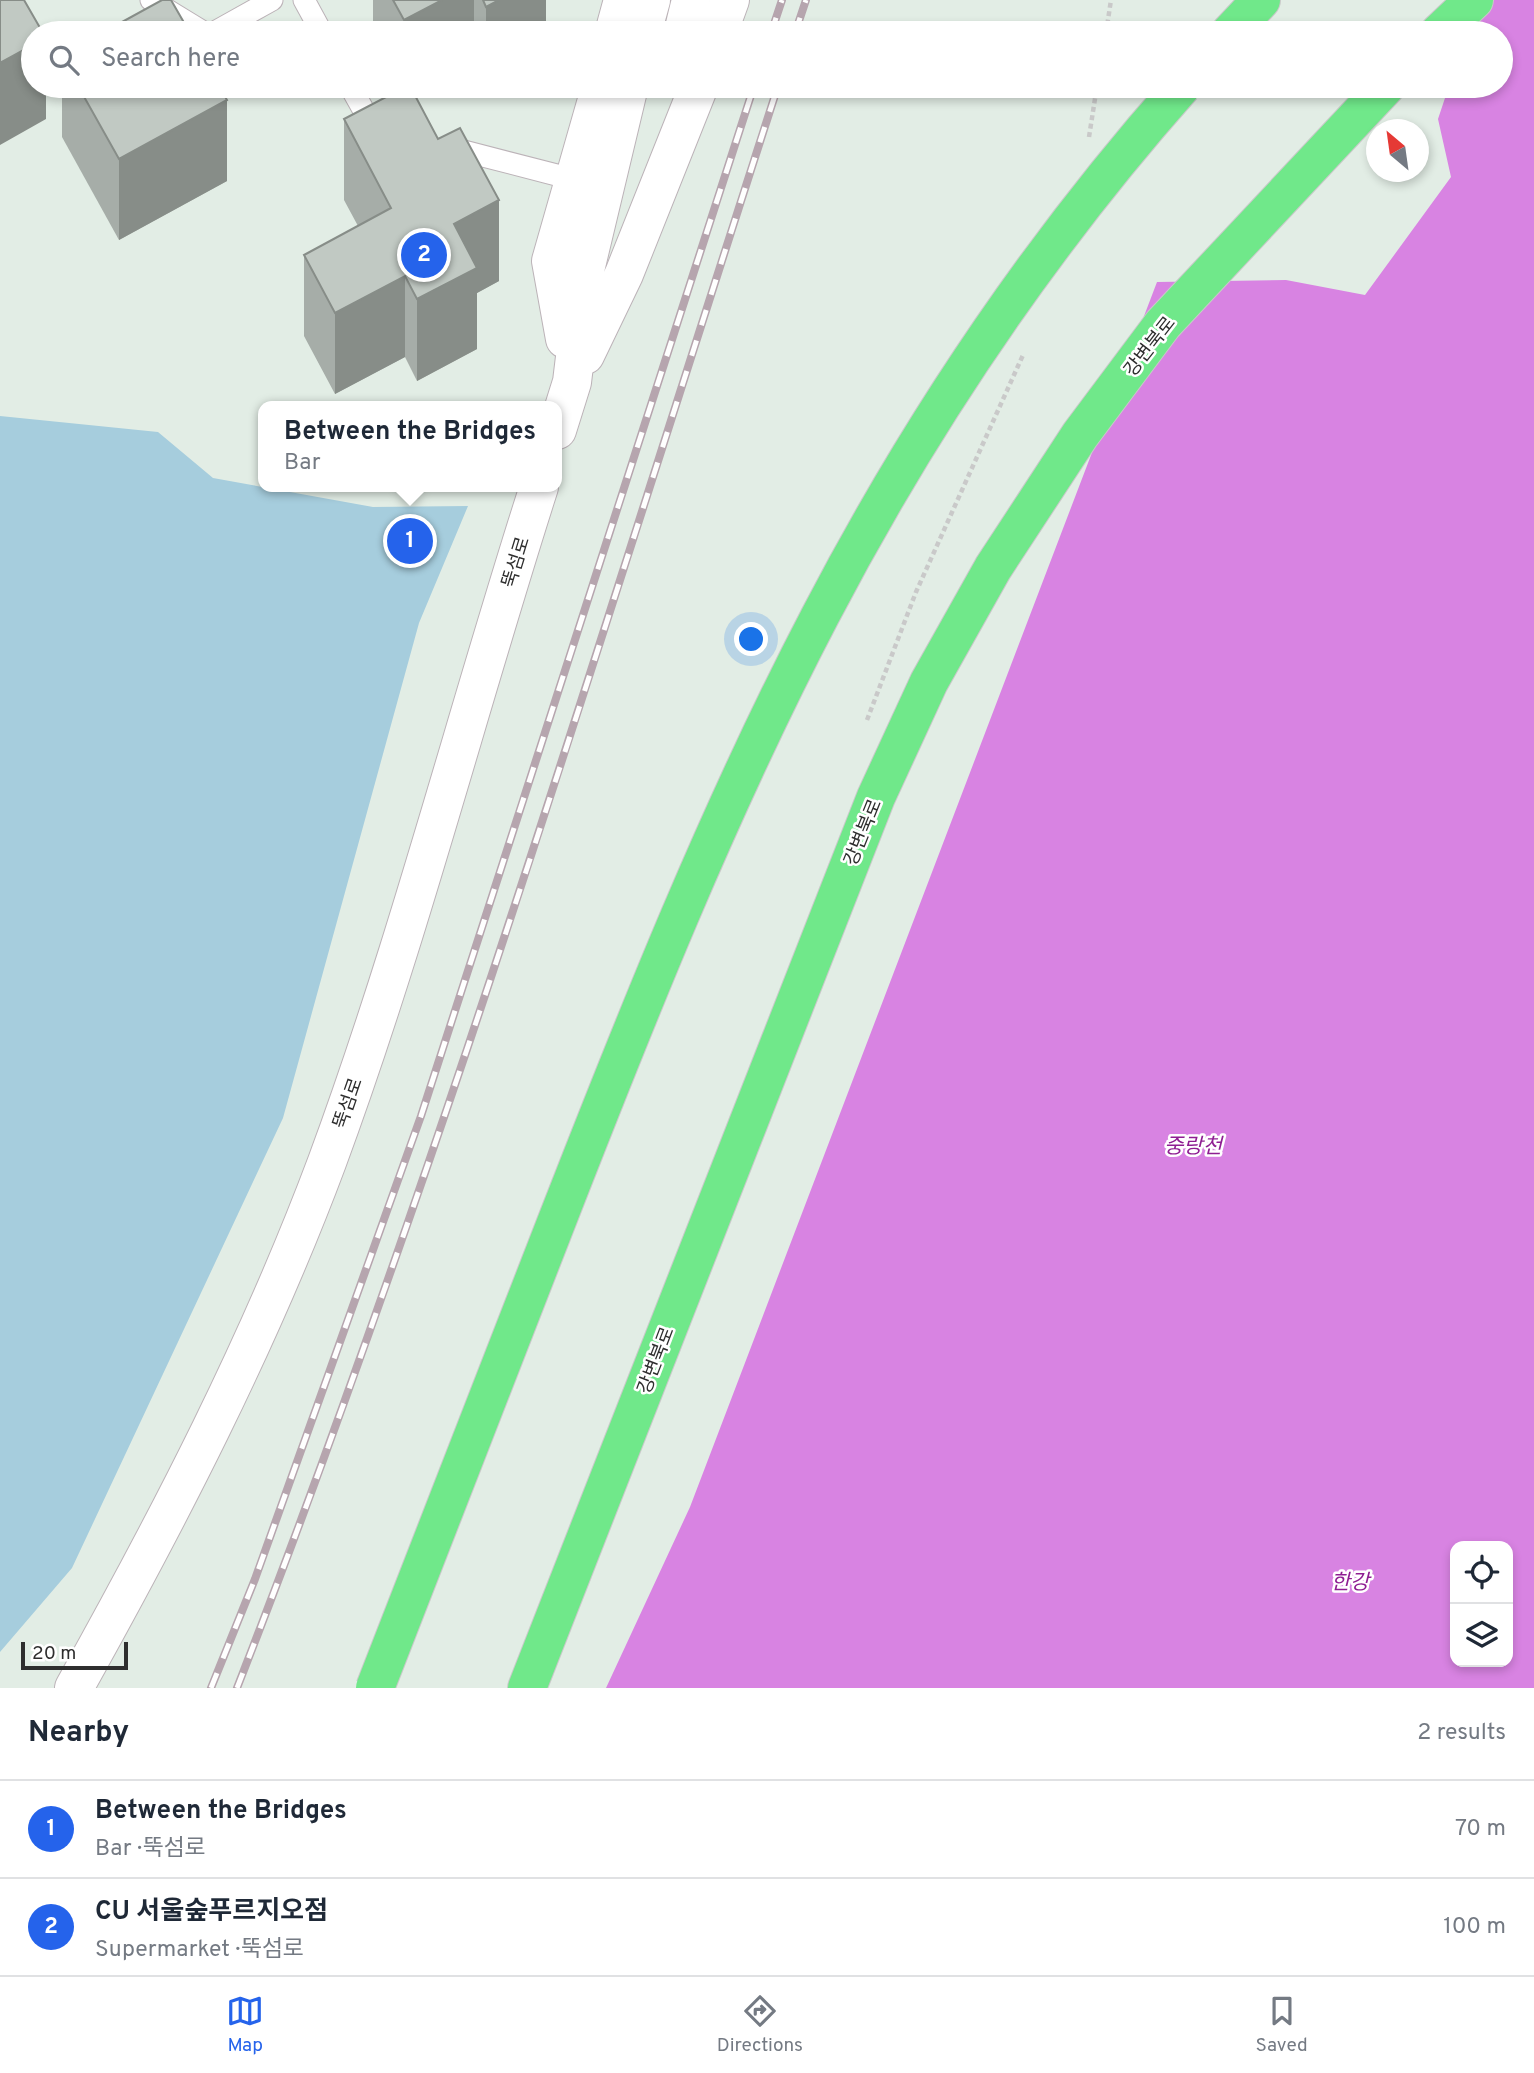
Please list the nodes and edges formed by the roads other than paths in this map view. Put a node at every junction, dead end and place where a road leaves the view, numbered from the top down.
1 (151, 0) edge
2 (272, 0) edge
3 (304, 0) edge
4 (623, 0) edge
5 (651, 0) edge
6 (691, 0) edge
7 (730, 0) edge
8 (1261, 0) edge
9 (1474, 0) edge
10 (185, 21) edge
11 (234, 21) edge
12 (315, 21) edge
13 (617, 21) edge
14 (645, 21) edge
15 (686, 21) edge
16 (722, 21) edge
17 (1241, 21) edge
18 (1452, 21) edge
19 (357, 98) edge
20 (598, 98) edge
21 (626, 98) edge
22 (667, 98) edge
23 (694, 98) edge
24 (1171, 98) edge
25 (1375, 98) edge
26 (400, 134) edge
27 (427, 141) edge
28 (576, 180) junction
29 (624, 274) junction
30 (572, 382) junction
31 (562, 414) edge
32 (537, 492) edge
33 (74, 1688) edge
34 (375, 1688) edge
35 (527, 1688) edge

1 - 10 lane
2 - 11 lane
3 - 12 lane
4 - 13 main road
5 - 14 main road
6 - 15 main road
7 - 16 main road
8 - 17 highway
9 - 18 highway
19 - 26 lane
20 - 28 main road
21 - 30 main road
22 - 29 main road
23 - 29 main road
24 - 34 highway, bridge
25 - 35 highway, 강변북로
27 - 28 lane
28 - 30 main road
29 - 30 main road
30 - 31 main road
32 - 33 main road, 뚝섬로

